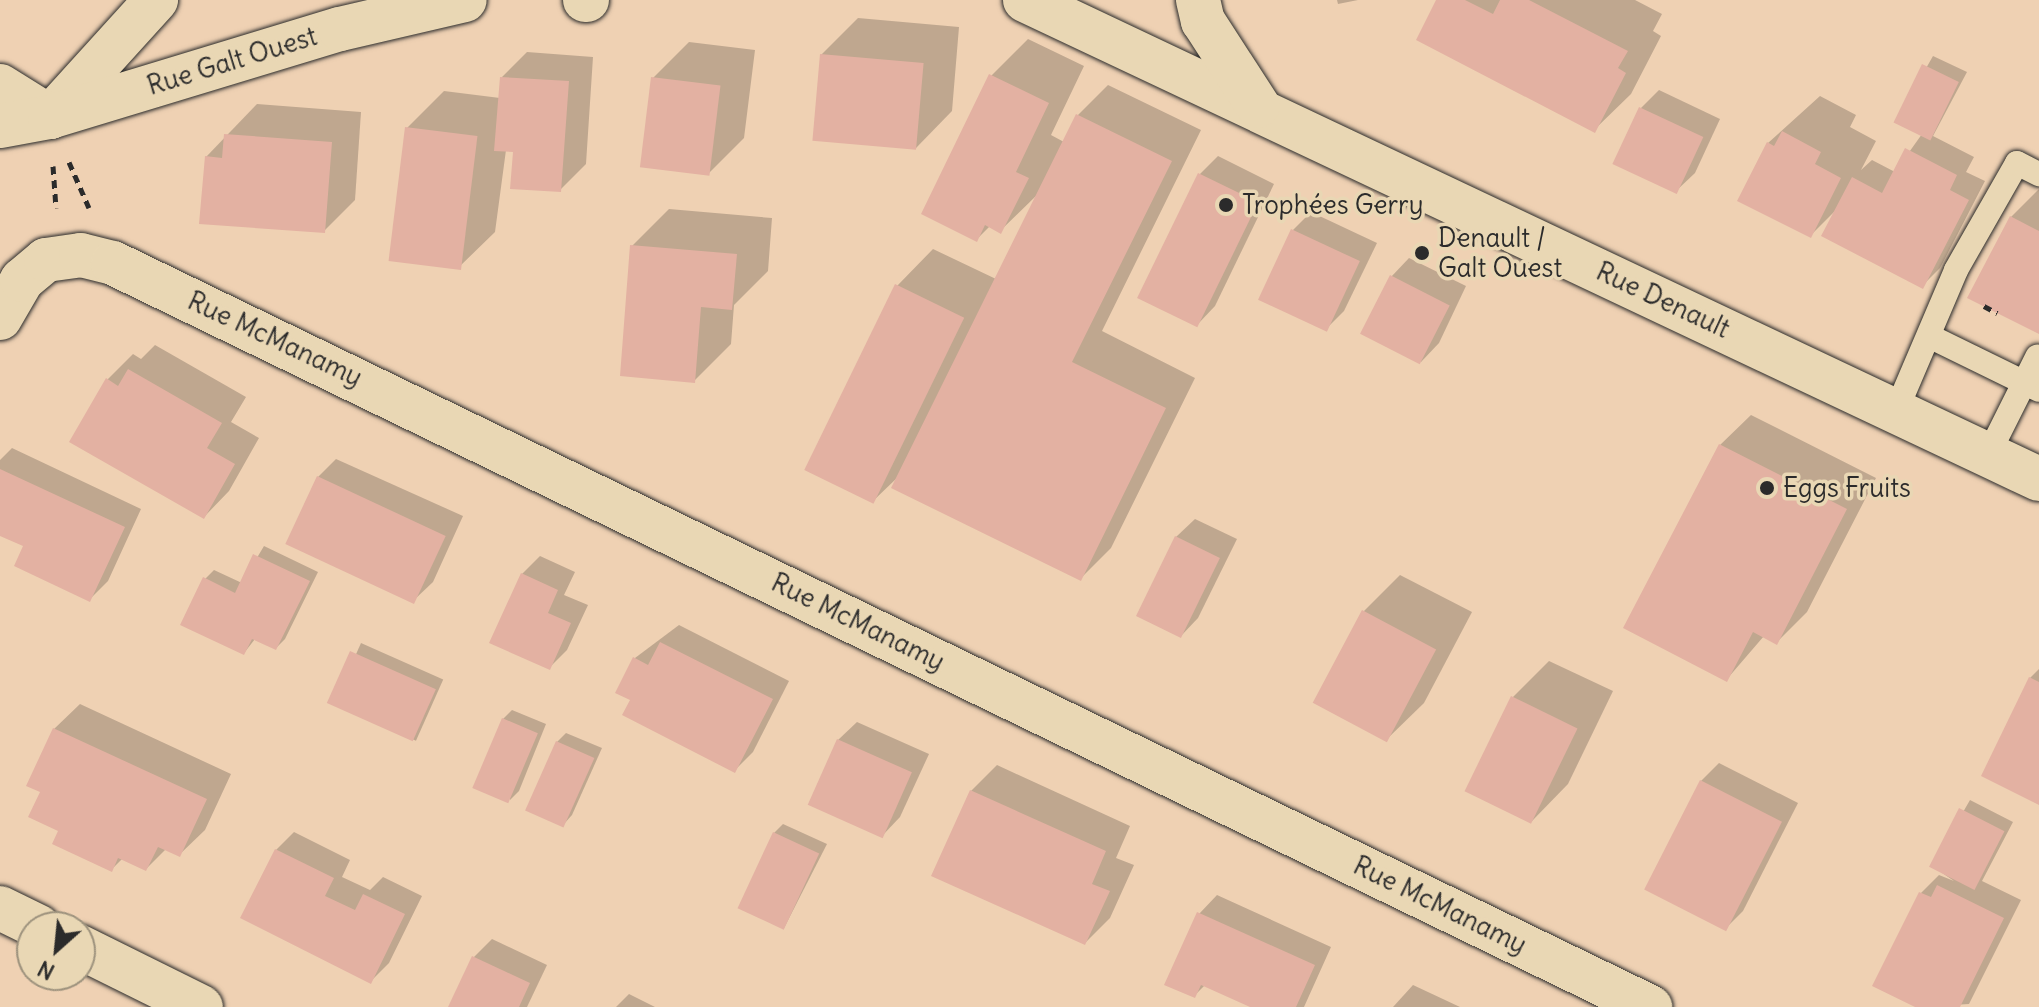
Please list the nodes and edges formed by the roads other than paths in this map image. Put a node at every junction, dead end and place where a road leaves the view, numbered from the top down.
1 (156, 0) edge
2 (465, 0) edge
3 (1025, 0) edge
4 (1198, 0) edge
5 (0, 86) edge
6 (1258, 106) junction
7 (50, 117) junction
8 (0, 126) edge
9 (2039, 174) edge
10 (0, 318) edge
11 (1931, 337) junction
12 (2037, 357) dead end
13 (2032, 386) edge
14 (1896, 411) junction
15 (1988, 455) junction
16 (2039, 479) edge
17 (96, 955) edge
18 (1625, 1002) edge
19 (201, 1007) edge

1 - 7 street
2 - 7 street, Rue Galt Ouest
3 - 6 street, Rue Denault
4 - 6 street
5 - 7 street
6 - 14 street, Rue Denault
7 - 8 street, Rue Galt Ouest
9 - 11 lane
10 - 18 street, Rue McManamy
11 - 13 lane
11 - 14 lane
12 - 13 lane
13 - 15 lane
14 - 15 street, Rue Denault
15 - 16 street, Rue Denault
17 - 19 street

